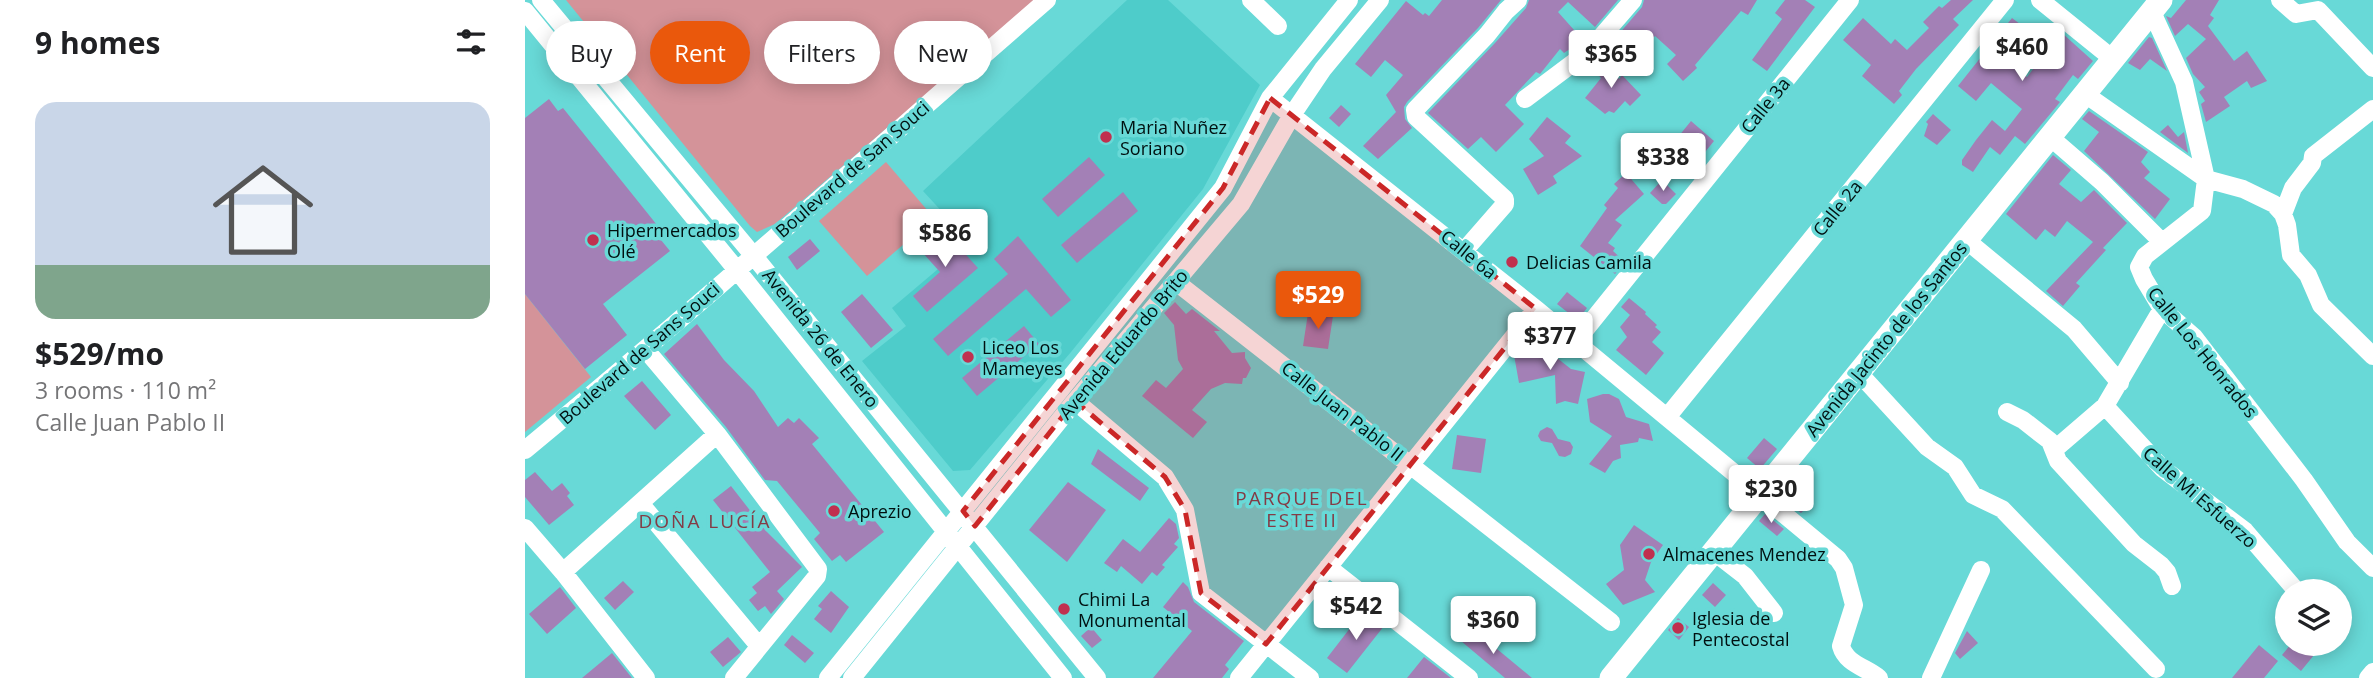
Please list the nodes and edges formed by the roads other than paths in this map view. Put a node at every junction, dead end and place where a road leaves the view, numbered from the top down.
1 (541, 0) edge
2 (1047, 0) edge
3 (1251, 0) edge
4 (1349, 0) edge
5 (1380, 0) edge
6 (1518, 0) edge
7 (1633, 0) edge
8 (1850, 0) edge
9 (2005, 0) edge
10 (2040, 0) edge
11 (2280, 0) edge
12 (2156, 6) edge
13 (525, 11) edge
14 (1278, 26) dead end
15 (2112, 59) junction
16 (2373, 68) edge
17 (2085, 94) junction
18 (1270, 98) junction
19 (1525, 99) dead end
20 (2373, 110) edge
21 (1292, 115) junction
22 (2050, 137) junction
23 (2206, 179) junction
24 (2283, 214) junction
25 (1966, 240) junction
26 (2162, 242) junction
27 (1464, 251) junction
28 (753, 255) junction
29 (736, 269) junction
30 (1176, 282) junction
31 (1536, 309) junction
32 (2162, 309) junction
33 (1576, 341) junction
34 (646, 350) junction
35 (2373, 356) edge
36 (1859, 372) junction
37 (2120, 383) junction
38 (1075, 401) junction
39 (2105, 406) junction
40 (2007, 412) dead end
41 (1668, 416) junction
42 (717, 434) junction
43 (2055, 449) junction
44 (525, 450) edge
45 (1410, 464) junction
46 (1761, 495) junction
47 (639, 503) junction
48 (963, 511) junction
49 (975, 526) junction
50 (525, 528) edge
51 (946, 532) junction
52 (958, 548) junction
53 (1714, 552) junction
54 (1328, 567) junction
55 (2373, 568) edge
56 (1981, 570) dead end
57 (563, 572) junction
58 (2286, 579) edge
59 (2172, 586) dead end
60 (1774, 613) dead end
61 (1611, 622) dead end
62 (1266, 644) junction
63 (759, 646) junction
64 (2156, 669) dead end
65 (2373, 672) edge
66 (646, 678) edge
67 (734, 678) edge
68 (828, 678) edge
69 (852, 678) edge
70 (1063, 678) edge
71 (1097, 678) edge
72 (1239, 678) edge
73 (1310, 678) edge
74 (1469, 678) edge
75 (1611, 678) edge
76 (1879, 678) edge
77 (1931, 678) edge
78 (2368, 678) edge

1 - 28 street, Avenida 26 de Enero
2 - 28 street, Boulevard de San Souci
3 - 14 street
4 - 18 street, Avenida Eduardo Brito
5 - 21 street, Avenida Eduardo Brito
6 - 27 street
7 - 19 street
8 - 33 street, Calle 3a
9 - 41 street, Calle 2a
10 - 15 street
11 - 16 street
12 - 15 main road, Avenida Jacinto de los Santos
12 - 23 street, Calle Los Honrados
13 - 29 street, Avenida 26 de Enero
15 - 17 main road, Avenida Jacinto de los Santos
17 - 22 main road, Avenida Jacinto de los Santos
17 - 23 street
18 - 21 street, Calle 6a
18 - 48 street, Avenida Eduardo Brito
20 - 24 street
21 - 27 street, Calle 6a
21 - 30 street, Avenida Eduardo Brito
22 - 25 main road, Avenida Jacinto de los Santos
22 - 26 street
23 - 24 street
23 - 26 street, Calle Los Honrados
24 - 35 street
25 - 36 main road, Avenida Jacinto de los Santos
25 - 37 street
26 - 32 street, Calle Los Honrados
27 - 31 street, Calle 6a
28 - 29 street, Boulevard de Sans Souci
28 - 48 street, Avenida 26 de Enero
29 - 34 street, Boulevard de Sans Souci
29 - 51 street, Avenida 26 de Enero
30 - 38 street, Avenida Eduardo Brito
30 - 45 street, Calle Juan Pablo II
31 - 33 street, Calle 6a
31 - 45 street
32 - 37 street
32 - 55 street, Calle Los Honrados
33 - 41 street, Calle 6a
34 - 42 street
34 - 44 street, Boulevard de Sans Souci
36 - 46 main road, Avenida Jacinto de los Santos
36 - 64 street
37 - 39 street
38 - 49 street, Avenida Eduardo Brito
38 - 62 street
39 - 43 street
39 - 58 street, Calle Mi Esfuerzo
40 - 43 street
41 - 46 street, Calle 6a
42 - 47 street
42 - 63 street
43 - 59 street
45 - 54 street
45 - 61 street, Calle Juan Pablo II
46 - 53 main road, Avenida Jacinto de los Santos
46 - 76 street, Calle 6a
47 - 57 street
47 - 63 street
48 - 49 street, Avenida 26 de Enero
48 - 51 street, Avenida Eduardo Brito
49 - 52 street, Avenida Eduardo Brito
49 - 71 street, Avenida 26 de Enero
50 - 57 street
51 - 52 street, Avenida 26 de Enero
51 - 68 street, Avenida Eduardo Brito
52 - 69 street, Avenida Eduardo Brito
52 - 70 street, Avenida 26 de Enero
53 - 60 street
53 - 75 main road, Avenida Jacinto de los Santos
54 - 62 street
54 - 74 street
56 - 77 street
57 - 66 street
62 - 72 street
62 - 73 street
63 - 67 street
65 - 78 street

